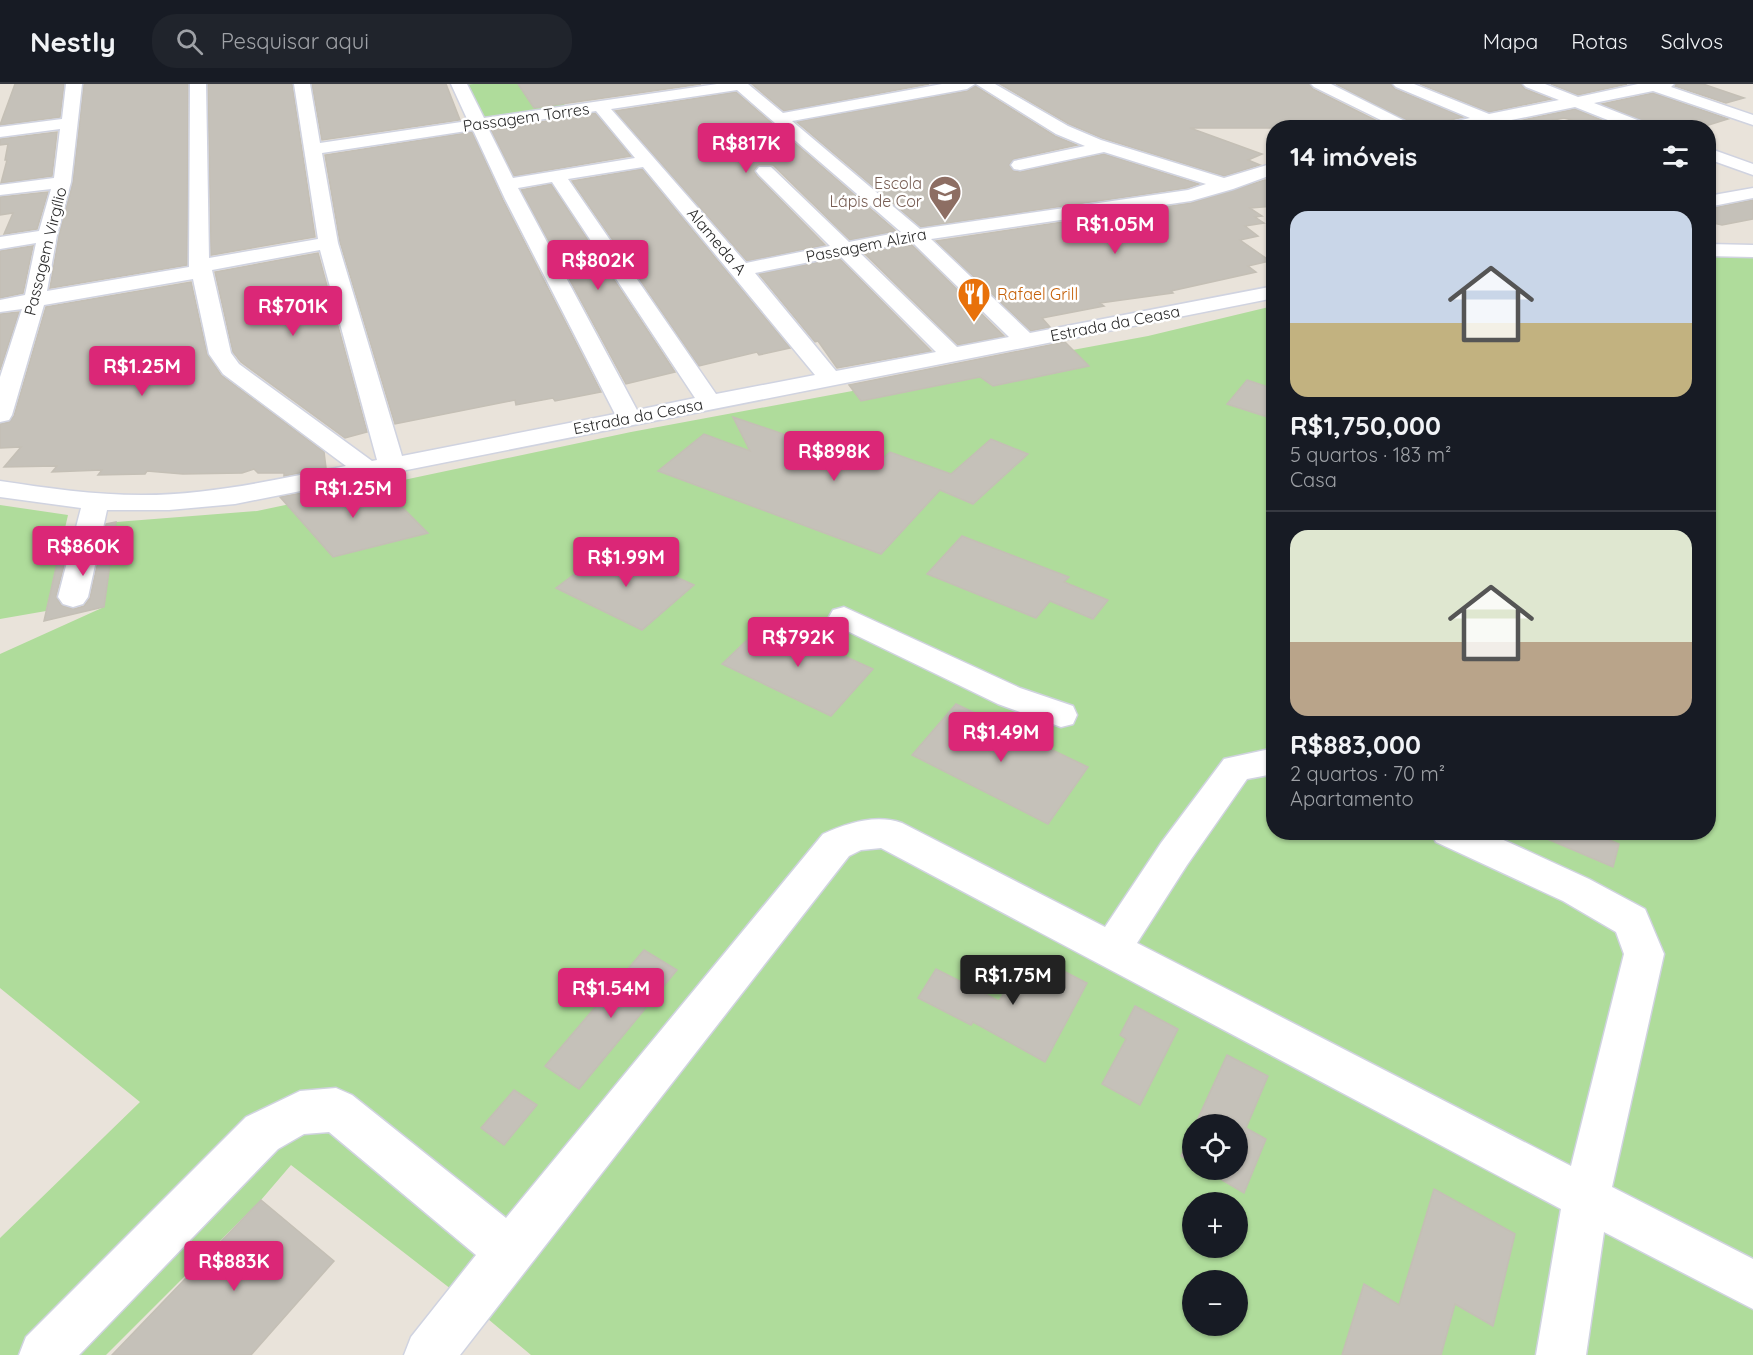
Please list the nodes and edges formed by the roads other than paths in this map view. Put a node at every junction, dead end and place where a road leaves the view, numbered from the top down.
1 (74, 84) edge
2 (198, 84) edge
3 (302, 84) edge
4 (459, 84) edge
5 (967, 84) edge
6 (984, 84) edge
7 (1319, 84) edge
8 (1401, 84) edge
9 (1531, 84) edge
10 (740, 85) edge
11 (1655, 85) edge
12 (1579, 102) junction
13 (600, 106) junction
14 (778, 119) junction
15 (1394, 120) edge
16 (1488, 120) joint
17 (1624, 120) edge
18 (1753, 120) edge
19 (70, 123) junction
20 (479, 124) junction
21 (0, 132) edge
22 (1104, 147) junction
23 (312, 149) junction
24 (1716, 156) edge
25 (648, 161) junction
26 (1020, 165) dead end
27 (1753, 170) edge
28 (765, 171) dead end
29 (1266, 171) edge
30 (557, 176) junction
31 (62, 182) junction
32 (507, 184) junction
33 (1223, 184) junction
34 (1266, 187) edge
35 (0, 190) edge
36 (1753, 193) edge
37 (1716, 200) edge
38 (47, 235) junction
39 (916, 235) junction
40 (0, 243) edge
41 (328, 243) junction
42 (846, 249) junction
43 (1716, 250) edge
44 (1753, 251) edge
45 (201, 268) junction
46 (741, 270) junction
47 (1266, 294) edge
48 (35, 300) junction
49 (0, 306) edge
50 (1025, 341) junction
51 (952, 355) junction
52 (814, 360) junction
53 (831, 378) junction
54 (704, 393) junction
55 (625, 408) junction
56 (0, 414) edge
57 (382, 461) junction
58 (0, 489) edge
59 (96, 501) junction
60 (72, 597) dead end
61 (844, 617) dead end
62 (1061, 715) dead end
63 (1266, 762) edge
64 (1467, 840) edge
65 (1112, 950) junction
66 (1586, 1198) junction
67 (509, 1251) junction
68 (1753, 1285) edge
69 (435, 1353) edge
70 (44, 1355) edge
71 (1562, 1355) edge

1 - 19 street, Passagem Virgílio
2 - 45 street
3 - 23 street
4 - 20 street
5 - 14 street
6 - 22 street
7 - 15 street
8 - 16 street
9 - 12 street
10 - 13 street, Passagem Torres
10 - 14 street
11 - 12 street
11 - 18 street
12 - 16 street
12 - 17 street
13 - 20 street, Passagem Torres
13 - 25 street, Alameda A
14 - 39 street
19 - 21 street
19 - 31 street, Passagem Virgílio
20 - 23 street, Passagem Torres
20 - 32 street
22 - 26 street
22 - 33 street
23 - 41 street
24 - 27 street
25 - 30 street
25 - 46 street, Alameda A
28 - 42 street
29 - 33 street, Passagem Alzira
30 - 32 street
30 - 54 street
31 - 35 street
31 - 38 street, Passagem Virgílio
32 - 55 street
33 - 34 street
33 - 39 street, Passagem Alzira
36 - 37 street
38 - 40 street
38 - 48 street, Passagem Virgílio
39 - 42 street, Passagem Alzira
39 - 50 street
41 - 45 street
41 - 57 street
42 - 46 street, Passagem Alzira
42 - 51 street
43 - 44 street
45 - 48 street
45 - 57 street
46 - 52 street, Alameda A
47 - 50 street, Estrada da Ceasa
48 - 49 street
48 - 56 street, Passagem Virgílio
50 - 51 street, Estrada da Ceasa
51 - 53 street, Estrada da Ceasa
52 - 53 street, Alameda A
52 - 54 street, Estrada da Ceasa
53 - 54 street, Estrada da Ceasa
54 - 55 street, Estrada da Ceasa
55 - 57 street, Estrada da Ceasa
57 - 59 street, Estrada da Ceasa
58 - 59 street, Estrada da Ceasa
59 - 60 street
61 - 62 street
63 - 65 street
64 - 66 street
65 - 66 street
65 - 67 street
66 - 68 street
66 - 71 street
67 - 69 street
67 - 70 street

